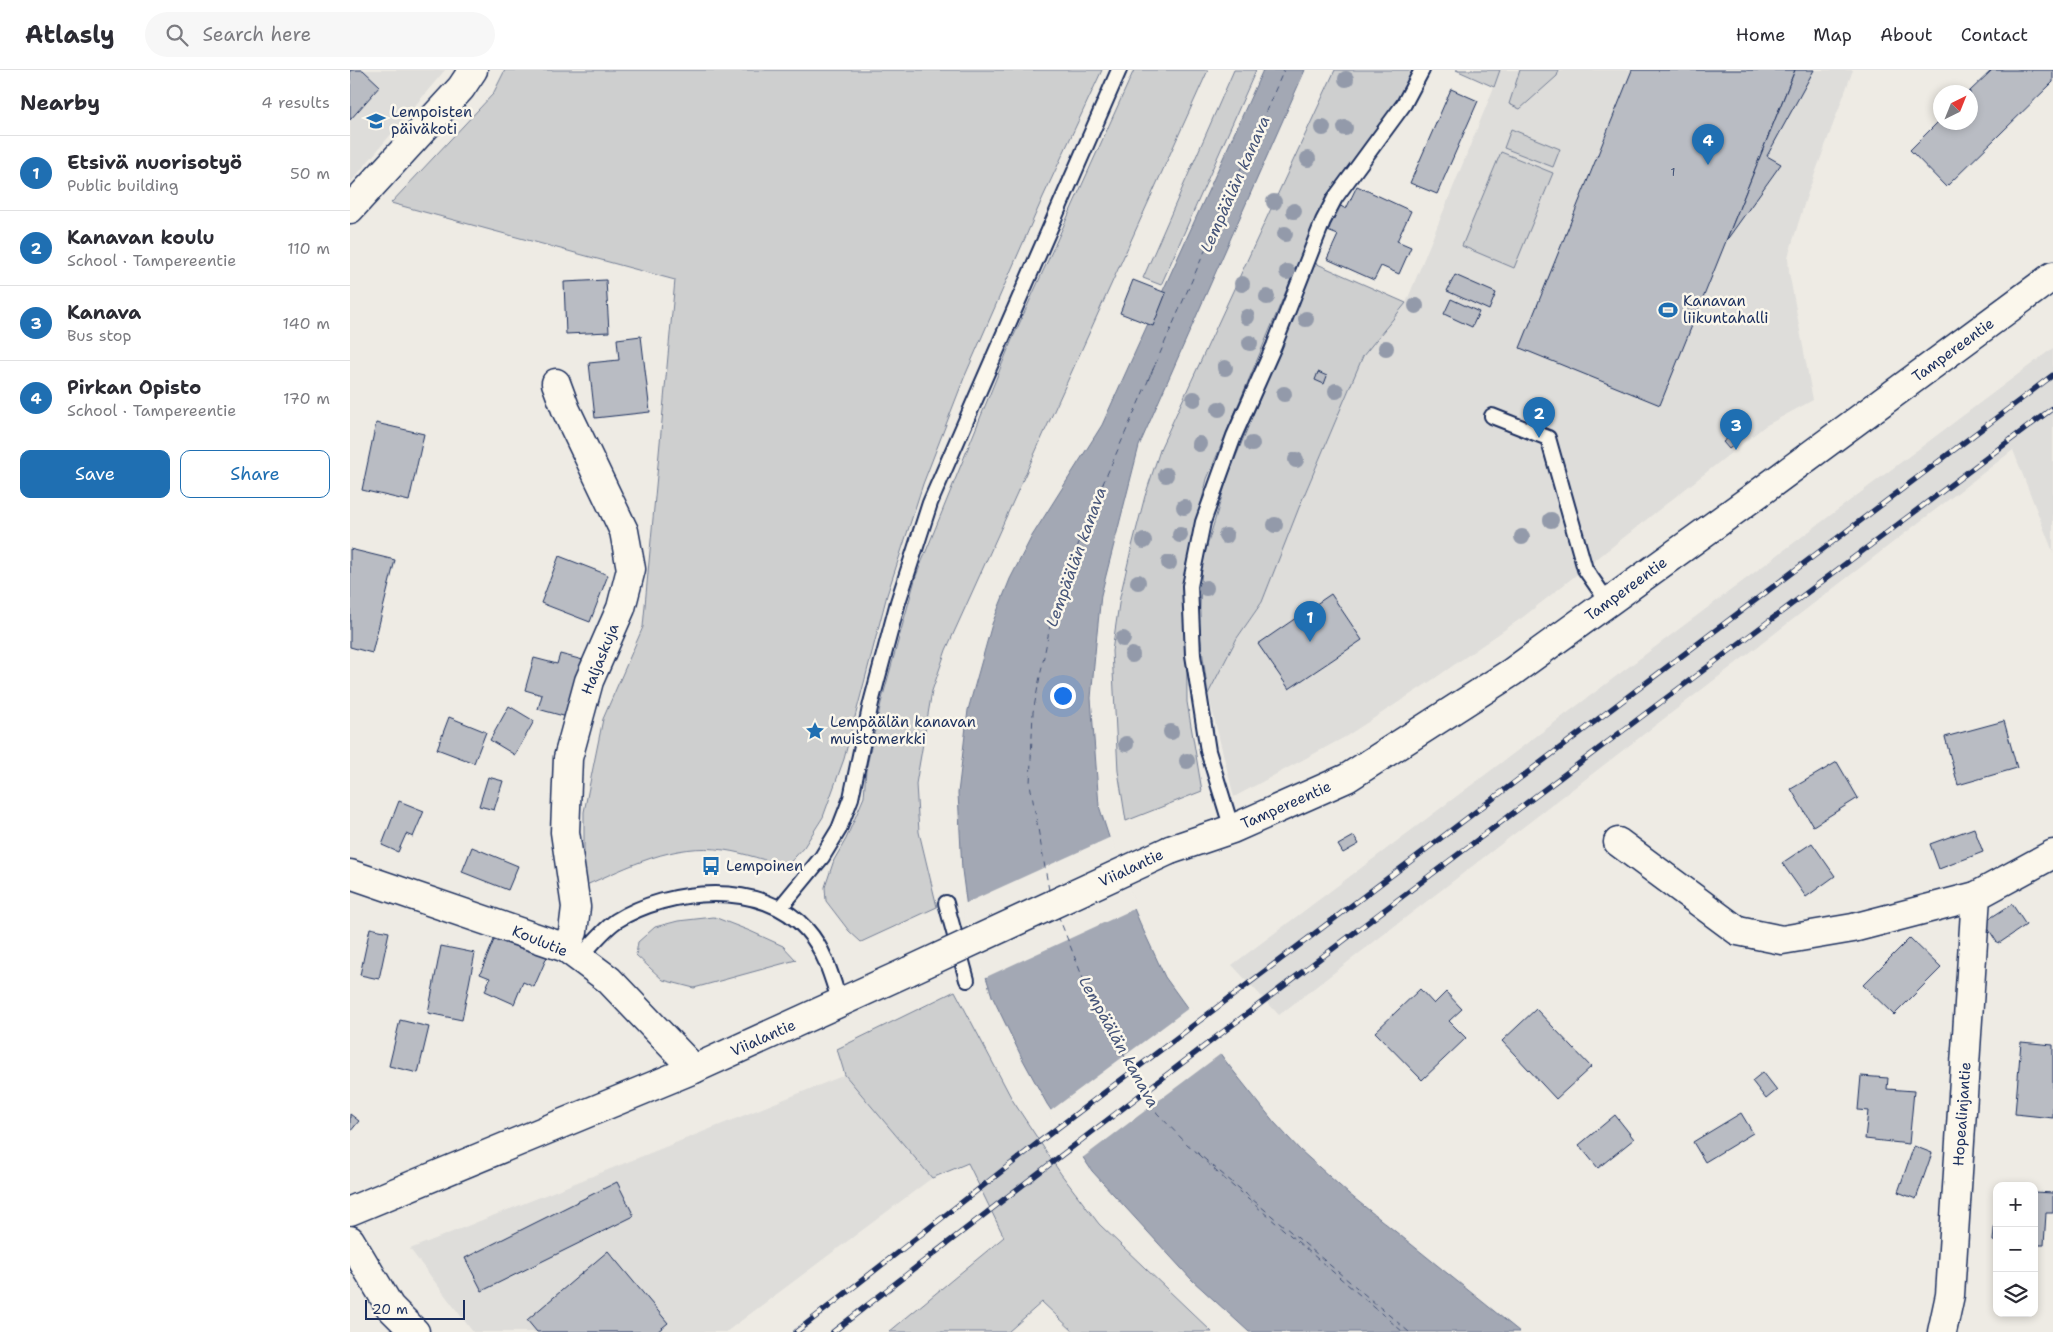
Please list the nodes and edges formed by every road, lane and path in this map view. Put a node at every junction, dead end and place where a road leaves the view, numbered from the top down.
1 (473, 70) edge
2 (1119, 70) edge
3 (1422, 70) edge
4 (350, 209) edge
5 (2053, 276) edge
6 (556, 383) dead end
7 (1492, 416) dead end
8 (1608, 602) junction
9 (1232, 829) junction
10 (1618, 842) dead end
11 (1170, 850) joint
12 (2053, 854) edge
13 (350, 874) edge
14 (1976, 896) junction
15 (946, 903) dead end
16 (780, 908) junction
17 (573, 954) junction
18 (967, 980) dead end
19 (840, 1003) junction
20 (694, 1069) junction
21 (350, 1211) edge
22 (350, 1240) edge
23 (415, 1332) edge
24 (1942, 1332) edge

1 - 4 street
2 - 16 lane
3 - 9 lane
5 - 8 street, Tampereentie
6 - 17 street, Haljaskuja
7 - 8 lane
8 - 9 street, Tampereentie
9 - 11 street, Tampereentie
10 - 14 street
11 - 19 street, Viialantie, bridge
12 - 14 street
13 - 17 street, Koulutie
14 - 24 street, Hopealinjantie
15 - 18 lane
16 - 17 lane
16 - 19 lane
17 - 20 street, Koulutie
19 - 20 street, Viialantie
20 - 21 street, Viialantie
22 - 23 street

